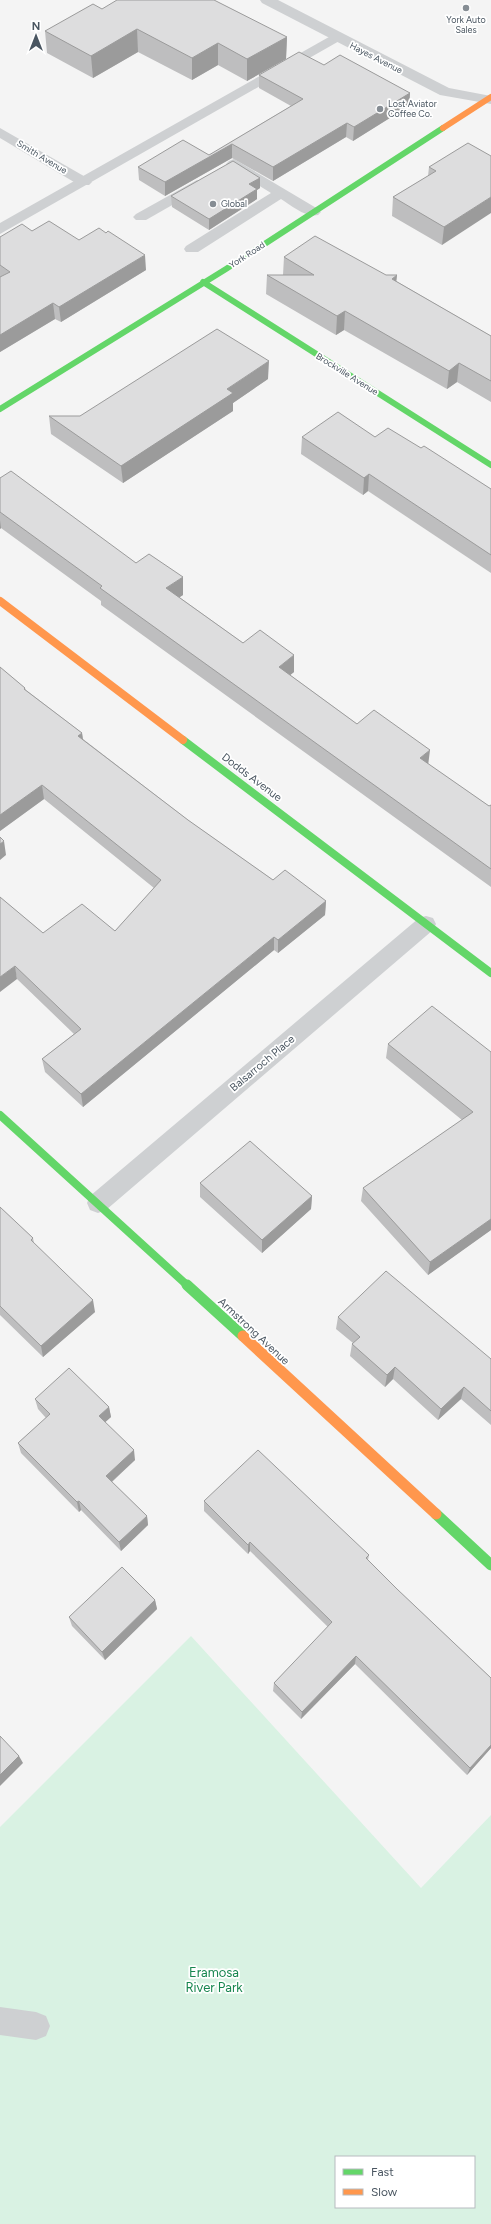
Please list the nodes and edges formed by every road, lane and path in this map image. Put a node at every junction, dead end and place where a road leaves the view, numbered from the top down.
1 (267, 0) edge
2 (336, 37) junction
3 (490, 99) edge
4 (0, 132) edge
5 (84, 182) junction
6 (281, 193) junction
7 (313, 212) junction
8 (141, 217) dead end
9 (0, 229) edge
10 (192, 249) dead end
11 (203, 282) junction
12 (0, 409) edge
13 (491, 465) edge
14 (0, 601) edge
15 (426, 924) junction
16 (491, 972) edge
17 (0, 1116) edge
18 (98, 1203) junction
19 (491, 1565) edge
20 (0, 2021) edge
21 (36, 2026) dead end

1 - 2 street, Hayes Avenue
2 - 3 street, Hayes Avenue
2 - 5 street
3 - 7 street, York Road
4 - 5 street, Smith Avenue
5 - 9 street
6 - 7 street
6 - 8 street
6 - 10 street
7 - 11 street, York Road
11 - 12 street, York Road
11 - 13 street, Brockville Avenue
14 - 15 street, Dodds Avenue
15 - 16 street, Dodds Avenue
15 - 18 street, Balsarroch Place
17 - 18 street, Armstrong Avenue
18 - 19 street, Armstrong Avenue
20 - 21 street

